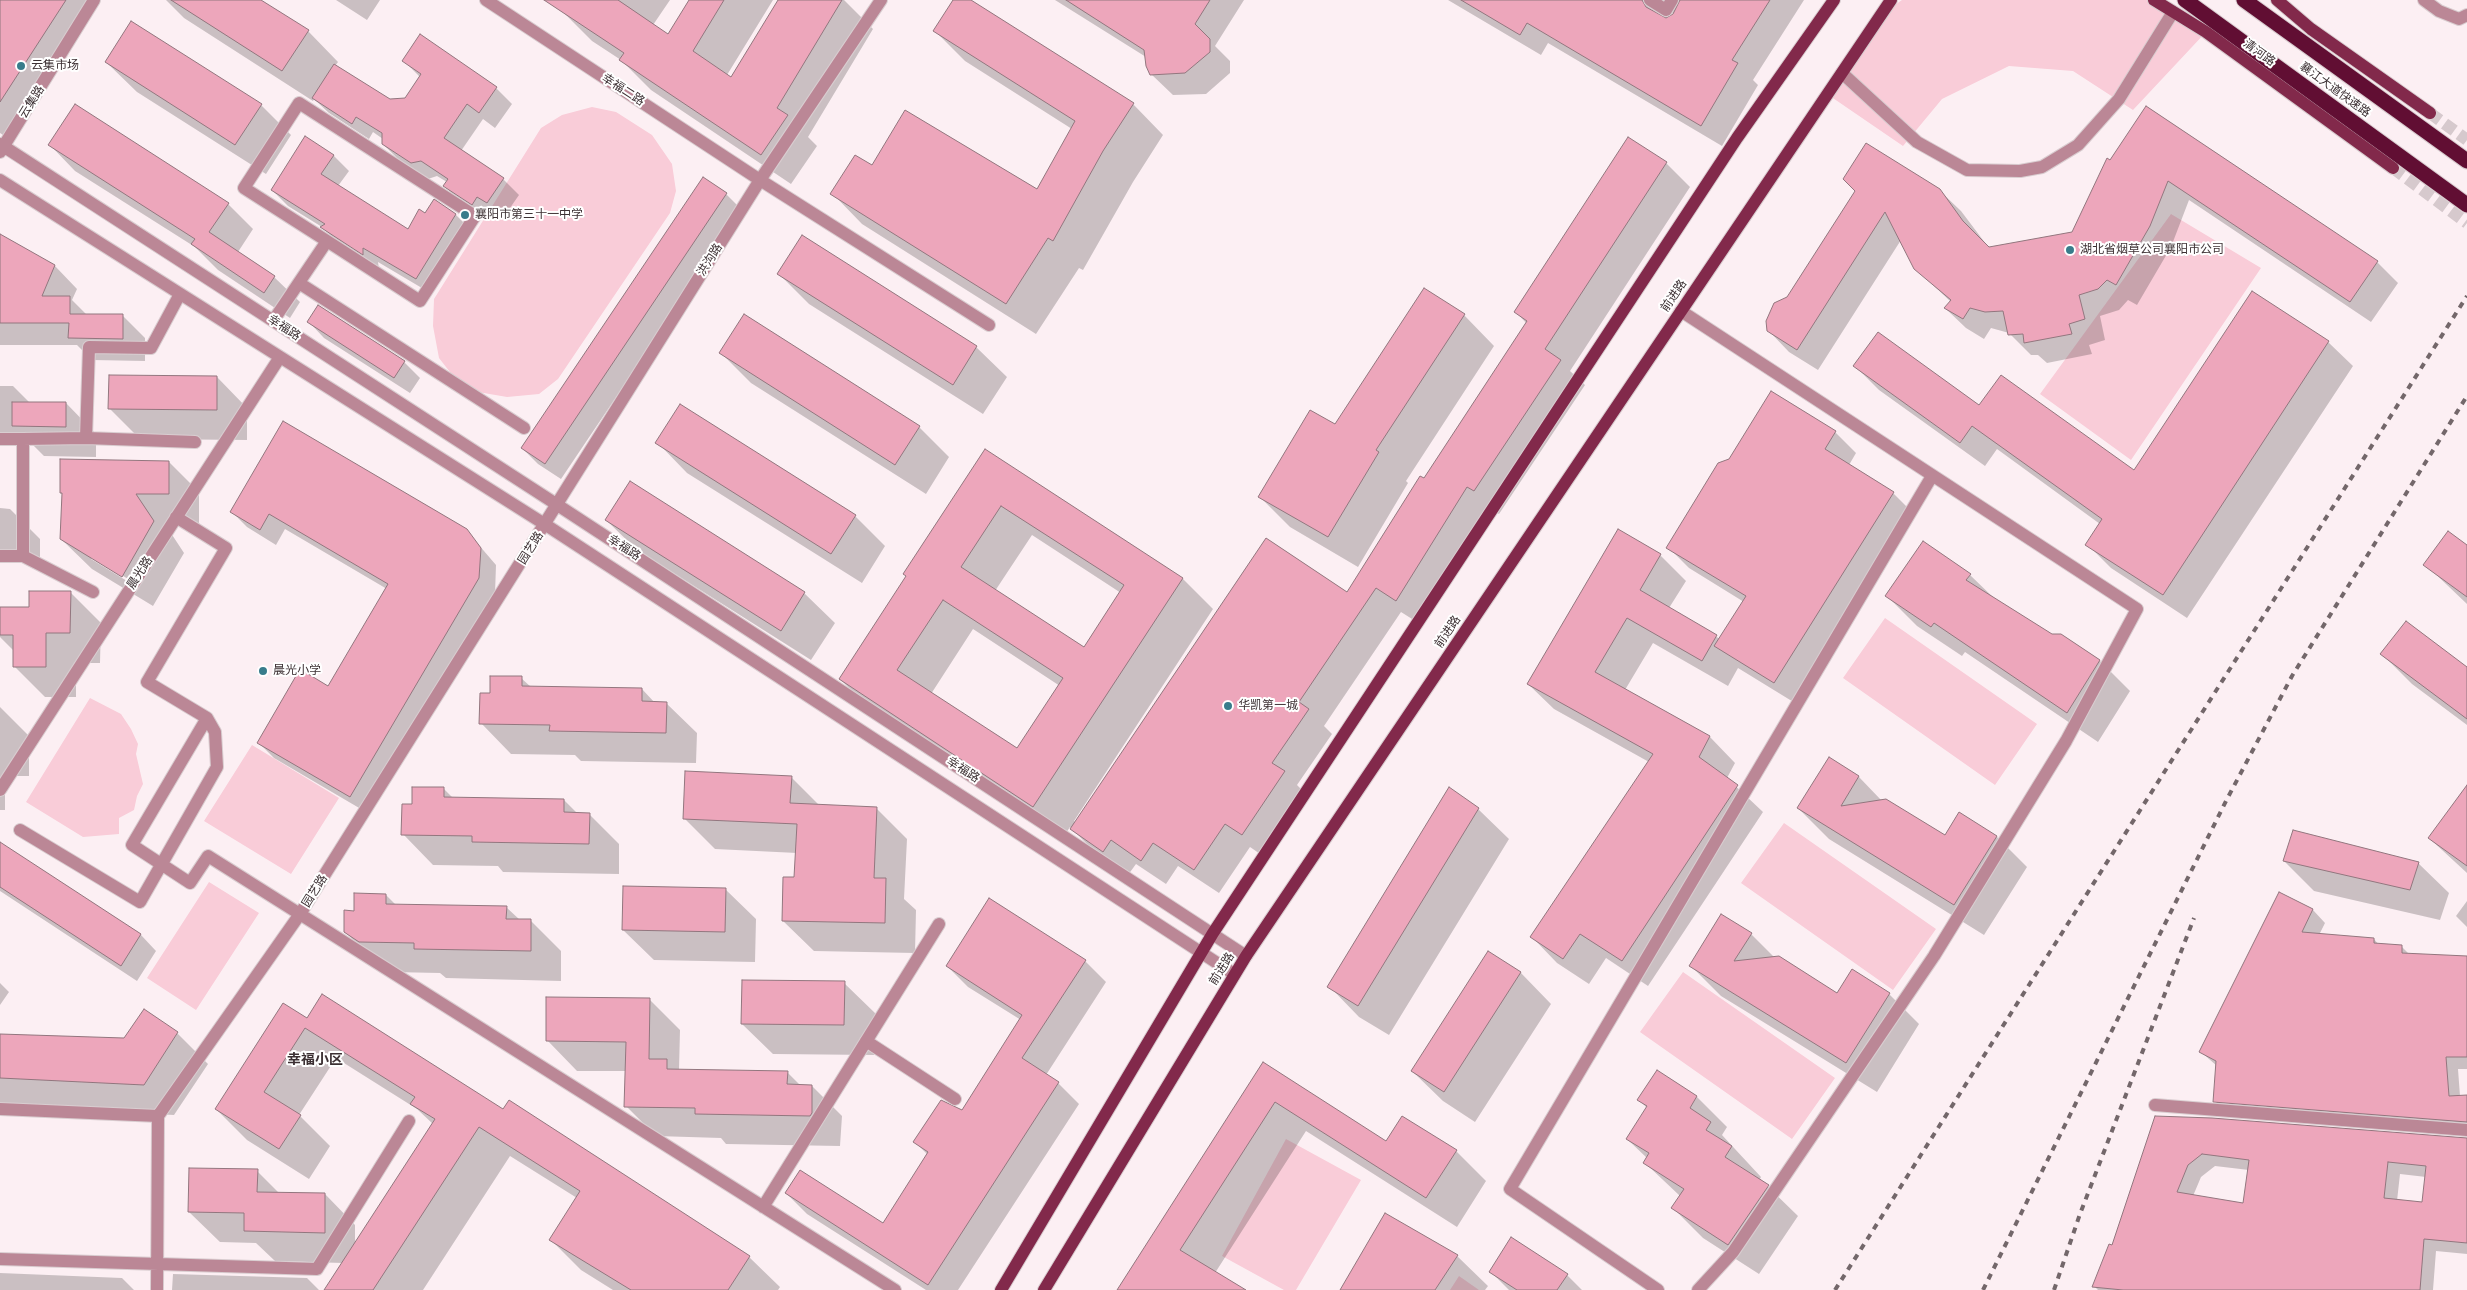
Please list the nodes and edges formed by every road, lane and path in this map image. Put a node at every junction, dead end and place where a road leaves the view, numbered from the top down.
1 (94, 0) edge
2 (486, 0) edge
3 (881, 0) edge
4 (1650, 0) edge
5 (1672, 0) edge
6 (1834, 0) edge
7 (1891, 0) edge
8 (1902, 0) edge
9 (2154, 0) edge
10 (2185, 0) edge
11 (2244, 0) edge
12 (2254, 0) edge
13 (2277, 0) edge
14 (2424, 0) edge
15 (2173, 12) junction
16 (1882, 14) junction
17 (2467, 15) edge
18 (2284, 28) junction
19 (1842, 73) junction
20 (2430, 113) tunnel mouth
21 (1, 148) edge
22 (2467, 161) edge
23 (2393, 168) tunnel mouth
24 (0, 180) edge
25 (760, 180) junction
26 (2467, 205) edge
27 (327, 241) junction
28 (299, 283) junction
29 (180, 294) junction
30 (1681, 311) junction
31 (273, 321) junction
32 (989, 325) dead end
33 (280, 357) junction
34 (524, 428) dead end
35 (86, 438) junction
36 (0, 439) edge
37 (23, 439) junction
38 (195, 442) dead end
39 (1932, 476) junction
40 (556, 504) junction
41 (176, 518) junction
42 (546, 524) junction
43 (0, 556) edge
44 (23, 556) junction
45 (93, 592) dead end
46 (207, 718) junction
47 (0, 790) edge
48 (20, 830) dead end
49 (162, 865) junction
50 (300, 914) junction
51 (939, 924) dead end
52 (1213, 933) junction
53 (1202, 952) junction
54 (1246, 956) junction
55 (1234, 974) junction
56 (866, 1041) junction
57 (955, 1099) dead end
58 (2155, 1105) dead end
59 (0, 1109) edge
60 (158, 1116) junction
61 (410, 1121) dead end
62 (2467, 1130) edge
63 (763, 1207) junction
64 (0, 1259) edge
65 (157, 1264) junction
66 (157, 1290) edge
67 (895, 1290) edge
68 (1001, 1290) edge
69 (1044, 1290) edge
70 (1658, 1290) edge
71 (1698, 1290) edge

1 - 21 street, 云集路
2 - 25 street, 幸福二路
3 - 25 street, 洪沟路
4 - 5 street
6 - 52 main road, 前进路
7 - 16 main road, 前进路
8 - 16 main road
9 - 15 main road, 清河路
10 - 26 highway, 襄江大道快速路
11 - 18 highway, 襄江大道快速路
12 - 18 highway
13 - 20 main road
14 - 17 street
15 - 19 street
15 - 23 main road, 清河路
16 - 19 main road, 前进路
18 - 22 highway, 襄江大道快速路
19 - 30 main road, 前进路
21 - 31 street, 幸福路
24 - 29 street, 幸福路
25 - 32 street, 幸福二路
25 - 40 street, 洪沟路
27 - 27 street
27 - 28 street
28 - 31 street
28 - 34 street
29 - 33 street, 幸福路
29 - 35 street
30 - 39 street
30 - 54 main road, 前进路
31 - 40 street, 幸福路
33 - 41 street, 晨光路
33 - 42 street, 幸福路
35 - 37 street
35 - 38 street
36 - 37 street
37 - 44 street
39 - 70 street
39 - 71 street
40 - 42 street, 洪沟路
40 - 52 street, 幸福路
41 - 46 street
41 - 47 street, 晨光路
42 - 50 street, 园艺路
42 - 53 street, 幸福路
43 - 44 street
44 - 45 street
46 - 49 street
46 - 49 street
48 - 49 street
49 - 50 street
50 - 60 street, 园艺路
50 - 63 street
51 - 56 street
52 - 53 main road, 前进路
52 - 54 street, 幸福路
53 - 55 street, 幸福路
53 - 68 main road, 前进路
54 - 55 main road, 前进路
55 - 69 main road, 前进路
56 - 57 street
56 - 63 street
58 - 62 street
59 - 60 street
60 - 65 street
61 - 65 street
63 - 67 street
64 - 65 street
65 - 66 street

